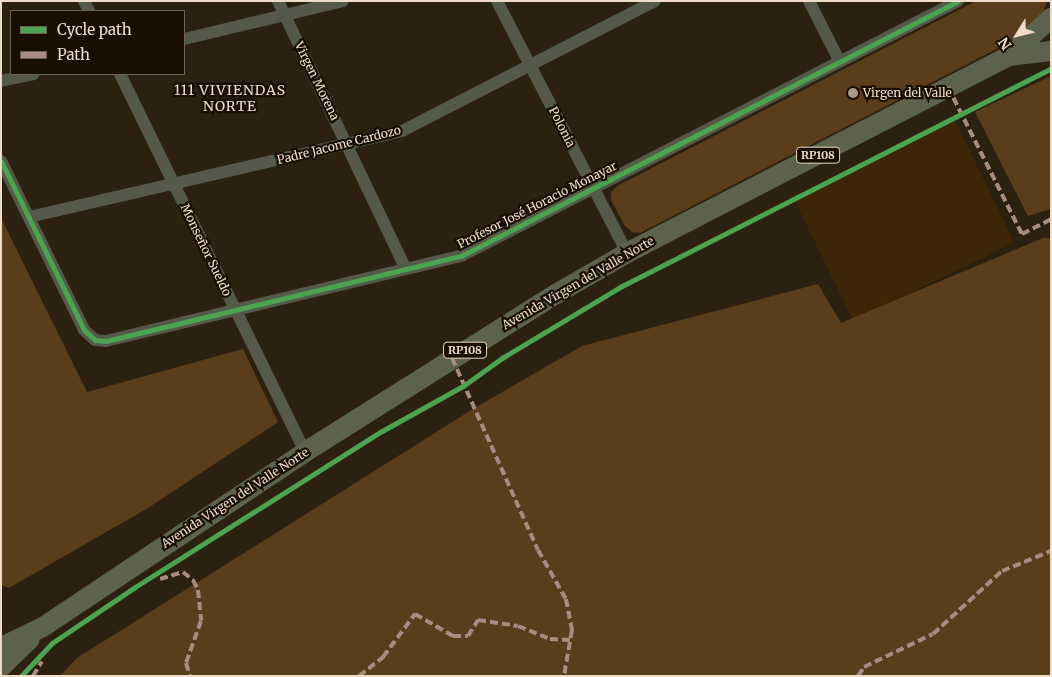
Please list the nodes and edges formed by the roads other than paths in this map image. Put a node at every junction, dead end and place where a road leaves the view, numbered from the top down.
1 (278, 1) edge
2 (343, 1) edge
3 (497, 1) edge
4 (655, 1) edge
5 (809, 1) edge
6 (958, 1) edge
7 (285, 15) junction
8 (1051, 18) edge
9 (185, 38) edge
10 (1051, 51) edge
11 (1009, 56) junction
12 (840, 62) junction
13 (530, 65) junction
14 (28, 75) edge
15 (120, 75) edge
16 (1, 81) edge
17 (347, 144) junction
18 (1, 161) edge
19 (174, 184) junction
20 (593, 188) junction
21 (29, 217) junction
22 (627, 253) junction
23 (406, 269) junction
24 (235, 310) junction
25 (305, 452) junction
26 (42, 627) junction
27 (1, 647) edge
28 (1, 667) edge

1 - 7 street, Virgen Morena
2 - 7 street
3 - 13 street, Polonia
4 - 13 street, Padre Jacome Cardozo
5 - 12 street
6 - 12 street, Profesor José Horacio Monayar
7 - 9 street
7 - 17 street, Virgen Morena
8 - 11 main road, Avenida Virgen del Valle Norte / RP108
10 - 11 main road, Avenida Virgen del Valle Norte / RP108
11 - 22 main road, Avenida Virgen del Valle Norte / RP108
12 - 20 street, Profesor José Horacio Monayar
13 - 17 street, Padre Jacome Cardozo
13 - 20 street, Polonia
14 - 16 street
15 - 19 street, Monseñor Sueldo
17 - 19 street, Padre Jacome Cardozo
17 - 23 street, Virgen Morena
18 - 21 street
19 - 21 street, Padre Jacome Cardozo
19 - 24 street, Monseñor Sueldo
20 - 22 street, Polonia
20 - 23 street, Profesor José Horacio Monayar
21 - 24 street, Profesor José Horacio Monayar
22 - 25 main road, Avenida Virgen del Valle Norte / RP108
23 - 24 street, Profesor José Horacio Monayar
24 - 25 street, Monseñor Sueldo
25 - 26 main road, Avenida Virgen del Valle Norte / RP108
26 - 27 main road, Avenida Virgen del Valle Norte / RP108
26 - 28 main road, Avenida Virgen del Valle Norte / RP108

